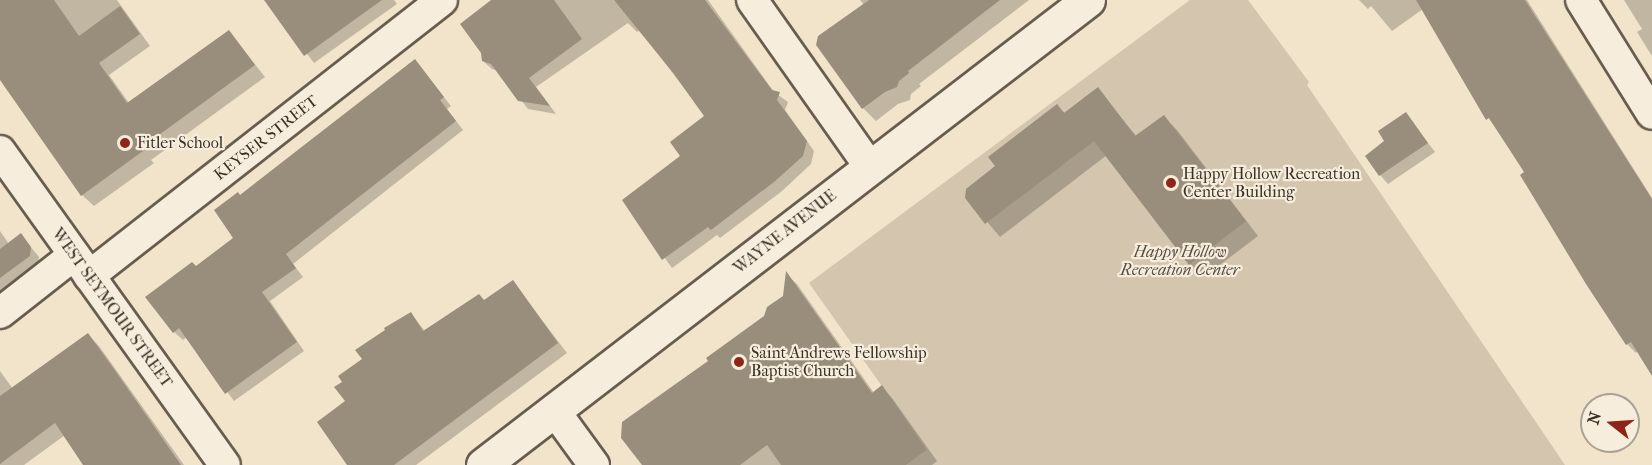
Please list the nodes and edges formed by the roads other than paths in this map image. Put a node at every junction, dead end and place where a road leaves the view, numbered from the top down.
1 (442, 0) edge
2 (752, 0) edge
3 (1088, 0) edge
4 (1581, 0) edge
5 (1652, 114) edge
6 (0, 151) edge
7 (870, 167) junction
8 (82, 265) junction
9 (0, 313) edge
10 (554, 410) junction
11 (225, 465) edge
12 (483, 465) edge
13 (594, 465) edge

1 - 8 street, KEYSER STREET
2 - 7 street
3 - 7 main road, WAYNE AVENUE
4 - 5 street
6 - 8 street, WEST SEYMOUR STREET
7 - 10 main road, WAYNE AVENUE
8 - 9 street, KEYSER STREET
8 - 11 street, WEST SEYMOUR STREET
10 - 12 main road, WAYNE AVENUE
10 - 13 street

